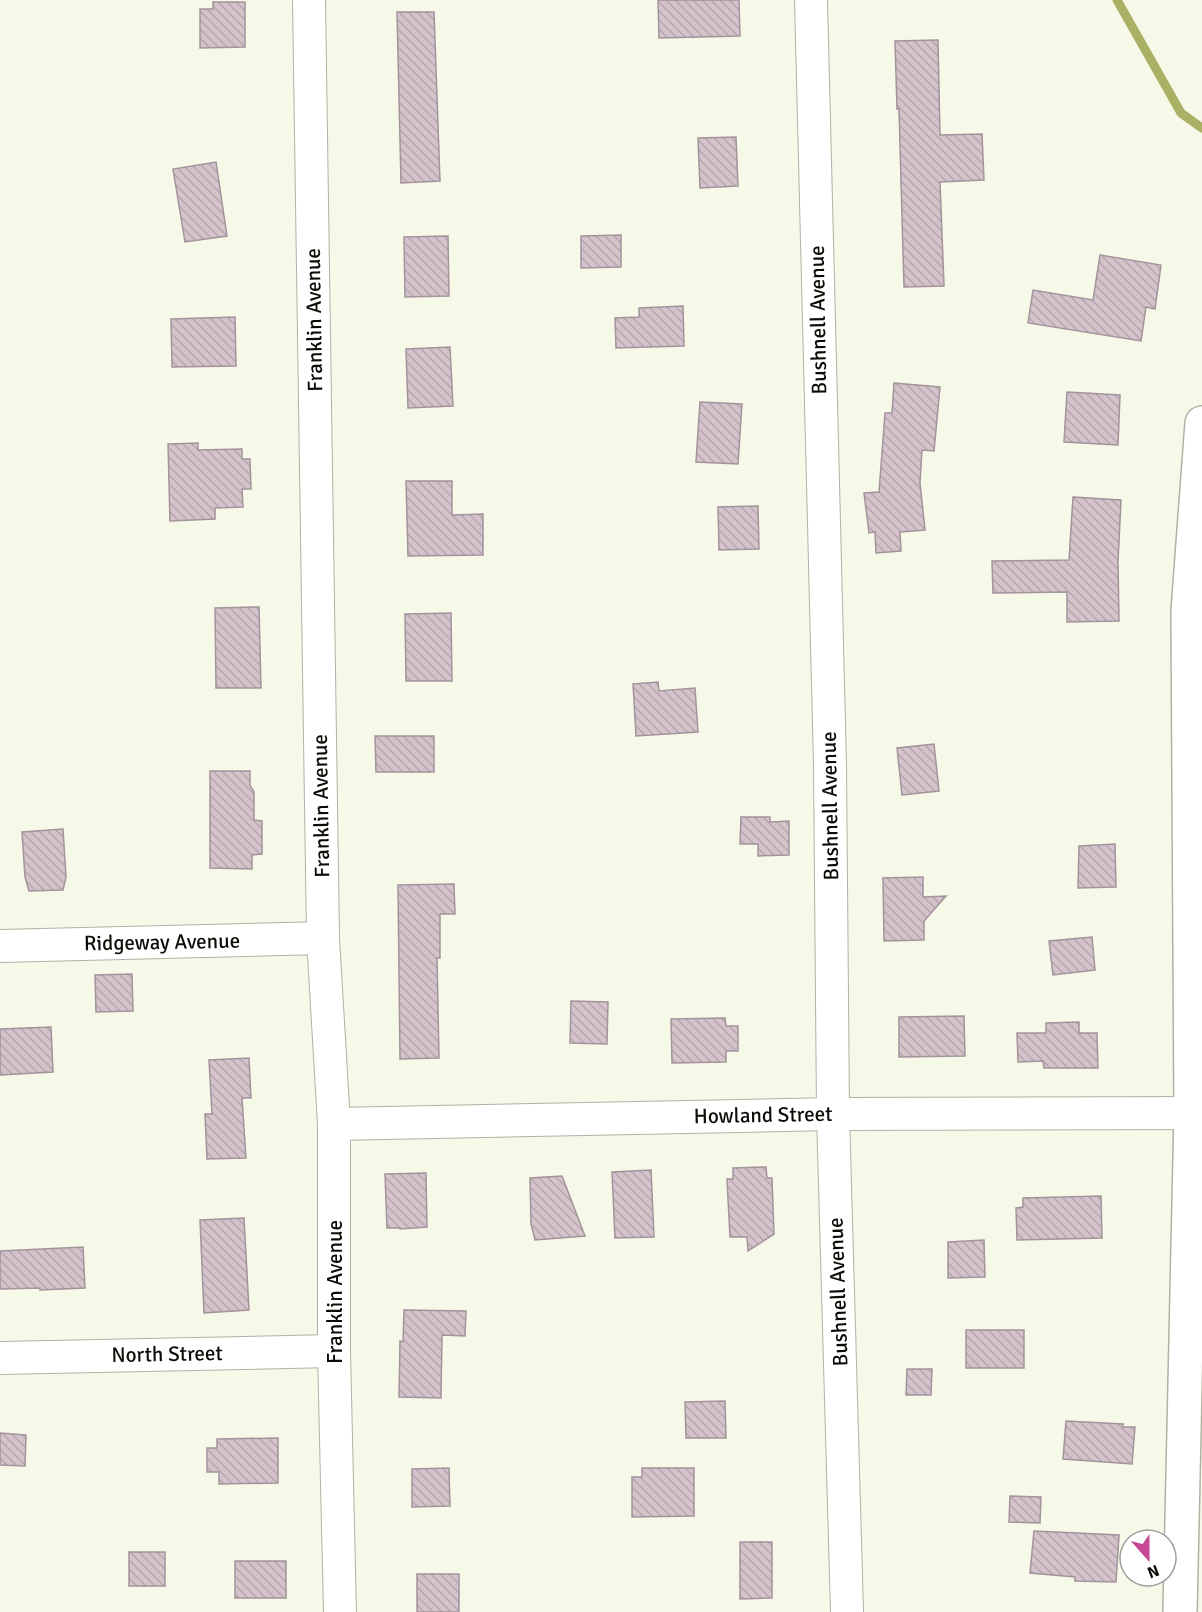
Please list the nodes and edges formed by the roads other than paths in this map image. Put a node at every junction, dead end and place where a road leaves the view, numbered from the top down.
1 (309, 0) edge
2 (811, 0) edge
3 (1202, 423) edge
4 (1195, 612) edge
5 (323, 938) junction
6 (0, 946) edge
7 (1196, 1113) edge
8 (833, 1114) junction
9 (334, 1124) junction
10 (334, 1351) junction
11 (0, 1358) edge
12 (340, 1612) edge
13 (847, 1612) edge
14 (1180, 1612) edge

1 - 5 street, Franklin Avenue
2 - 8 street, Bushnell Avenue
3 - 4 main road
4 - 7 main road
5 - 6 street, Ridgeway Avenue
5 - 9 street, Franklin Avenue
7 - 8 street, Howland Street
7 - 14 main road
8 - 9 street, Howland Street
8 - 13 street, Bushnell Avenue
9 - 10 street, Franklin Avenue
10 - 11 street, North Street
10 - 12 street, Franklin Avenue

